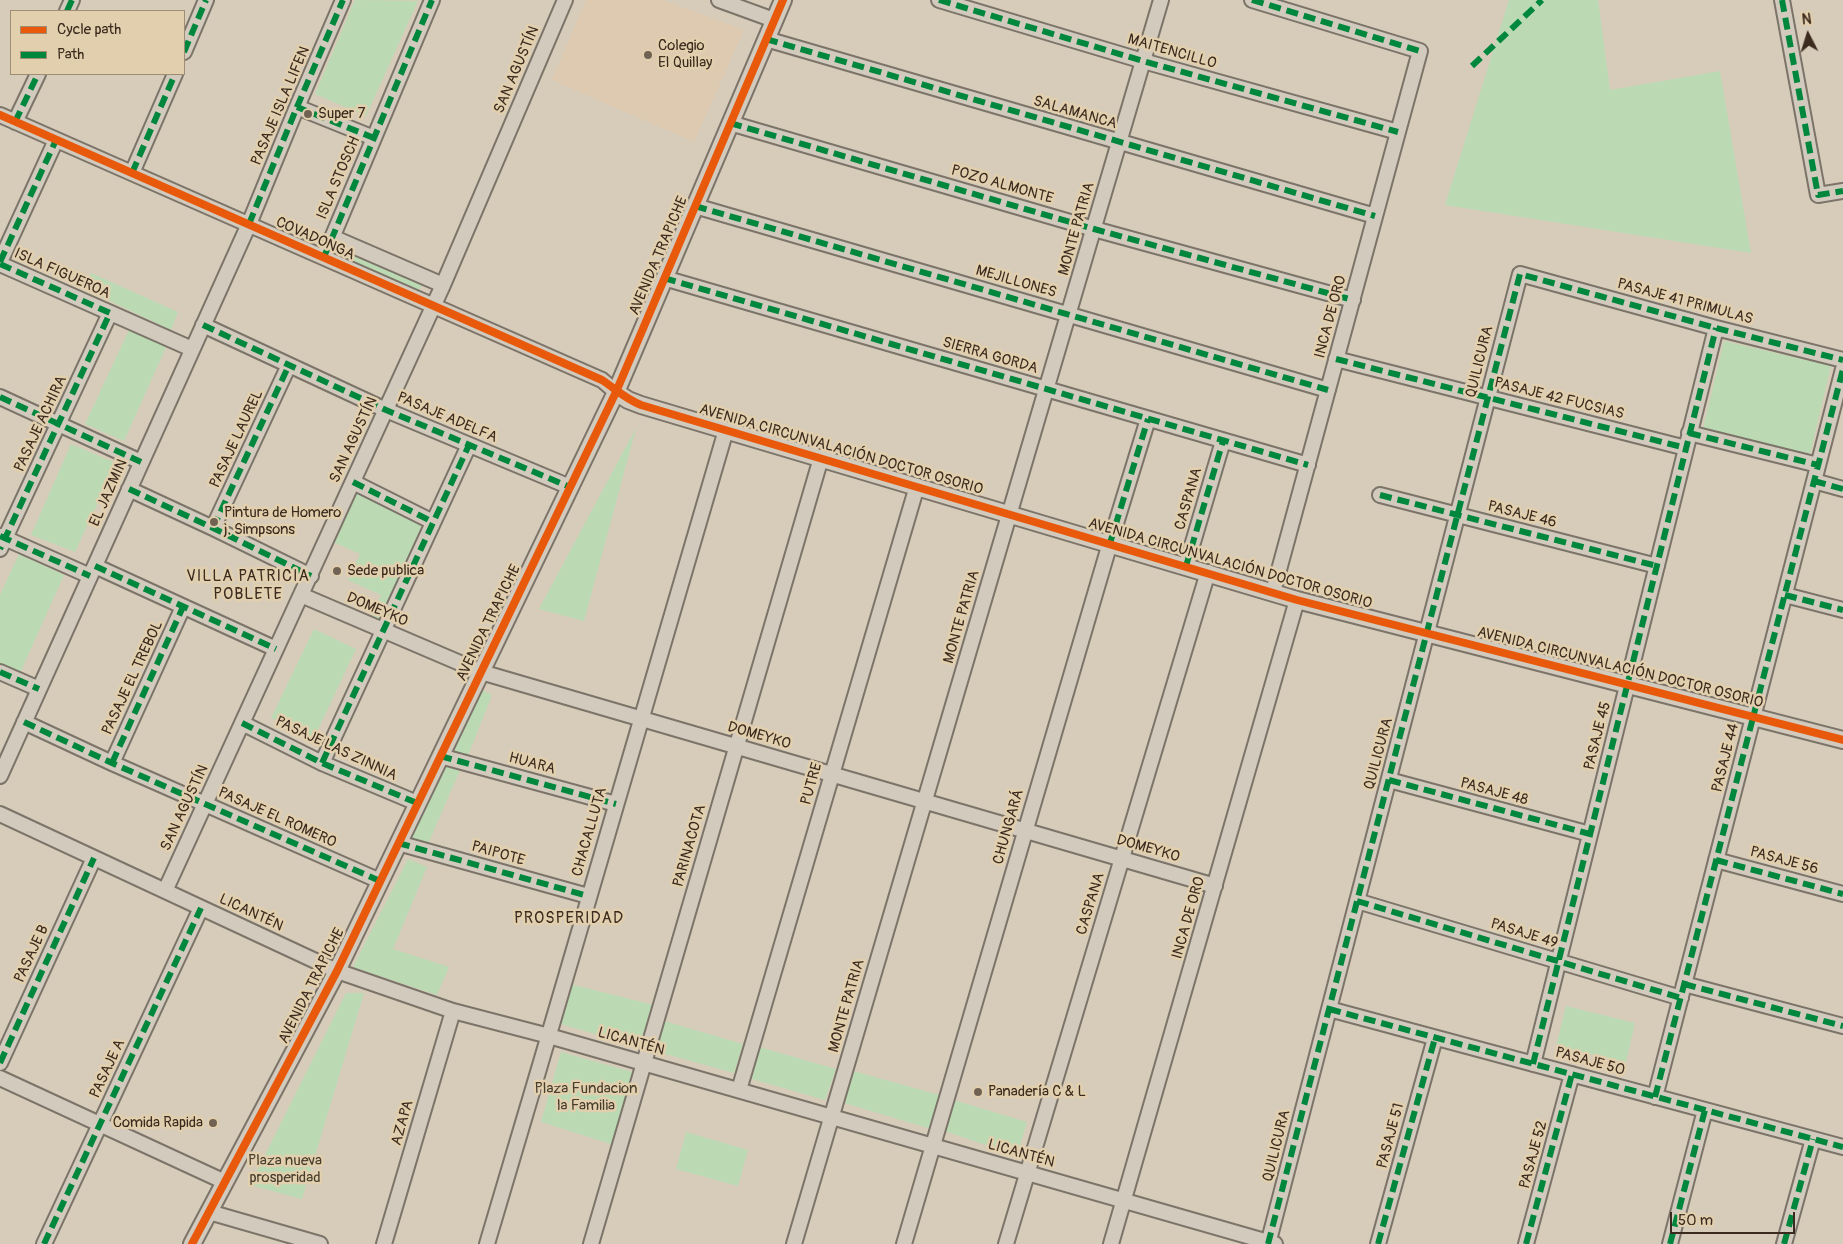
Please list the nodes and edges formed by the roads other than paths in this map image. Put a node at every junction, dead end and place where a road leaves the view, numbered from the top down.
1 (206, 0) edge
2 (343, 0) edge
3 (432, 0) edge
4 (565, 0) edge
5 (719, 0) edge
6 (782, 0) edge
7 (938, 0) edge
8 (1161, 0) edge
9 (1252, 0) edge
10 (1782, 0) edge
11 (774, 20) junction
12 (766, 39) junction
13 (185, 50) edge
14 (1143, 62) junction
15 (38, 75) edge
16 (174, 75) edge
17 (297, 107) junction
18 (0, 115) edge
19 (15, 122) junction
20 (730, 123) junction
21 (1398, 132) junction
22 (374, 138) junction
23 (56, 140) junction
24 (1119, 142) junction
25 (132, 173) junction
26 (1843, 191) edge
27 (695, 206) junction
28 (1375, 216) junction
29 (249, 224) junction
30 (1094, 229) junction
31 (332, 237) junction
32 (324, 257) junction
33 (0, 263) edge
34 (1520, 274) joint
35 (664, 278) junction
36 (443, 285) junction
37 (1352, 300) junction
38 (434, 306) junction
39 (110, 313) junction
40 (1068, 315) junction
41 (203, 325) junction
42 (1716, 328) junction
43 (192, 349) junction
44 (1336, 359) junction
45 (1843, 360) edge
46 (289, 365) junction
47 (1843, 369) edge
48 (1046, 390) junction
49 (1328, 390) junction
50 (616, 392) junction
51 (0, 397) edge
52 (1488, 398) junction
53 (386, 410) junction
54 (1148, 419) junction
55 (58, 424) junction
56 (726, 430) junction
57 (1689, 433) junction
58 (1223, 441) junction
59 (469, 445) junction
60 (1686, 448) junction
61 (821, 458) junction
62 (141, 462) junction
63 (1308, 465) junction
64 (1818, 465) junction
65 (1814, 481) junction
66 (352, 482) junction
67 (917, 486) junction
68 (570, 487) junction
69 (129, 489) junction
70 (1843, 489) edge
71 (1380, 495) dead end
72 (1009, 514) junction
73 (1458, 515) junction
74 (433, 522) junction
75 (213, 528) junction
76 (2, 541) edge
77 (1110, 543) junction
78 (1186, 566) junction
79 (1657, 566) junction
80 (92, 571) junction
81 (1208, 572) junction
82 (311, 576) junction
83 (1273, 592) junction
84 (1785, 594) junction
85 (301, 595) junction
86 (1297, 600) junction
87 (183, 607) junction
88 (1843, 610) edge
89 (384, 631) junction
90 (1427, 633) junction
91 (276, 649) junction
92 (0, 672) edge
93 (481, 672) junction
94 (1627, 684) junction
95 (39, 689) junction
96 (1753, 717) junction
97 (641, 719) junction
98 (24, 722) junction
99 (242, 722) junction
100 (1843, 740) edge
101 (736, 747) junction
102 (440, 756) junction
103 (112, 763) junction
104 (322, 763) junction
105 (832, 775) junction
106 (0, 776) edge
107 (1389, 780) junction
108 (925, 801) junction
109 (205, 803) junction
110 (417, 804) junction
111 (616, 804) junction
112 (0, 814) edge
113 (1025, 831) junction
114 (1590, 834) junction
115 (398, 843) junction
116 (94, 858) junction
117 (1122, 859) junction
118 (1716, 860) junction
119 (380, 881) junction
120 (1215, 886) junction
121 (164, 891) junction
122 (1843, 894) edge
123 (588, 896) junction
124 (1357, 901) junction
125 (201, 908) junction
126 (1559, 961) junction
127 (337, 971) junction
128 (1683, 991) junction
129 (1329, 1009) junction
130 (453, 1010) junction
131 (1843, 1026) edge
132 (549, 1036) junction
133 (1435, 1038) junction
134 (0, 1063) edge
135 (644, 1063) junction
136 (1534, 1064) junction
137 (1572, 1074) junction
138 (0, 1078) edge
139 (739, 1090) junction
140 (1655, 1097) junction
141 (1705, 1110) junction
142 (832, 1117) junction
143 (100, 1124) junction
144 (1814, 1139) junction
145 (932, 1146) junction
146 (1843, 1147) edge
147 (1027, 1173) junction
148 (225, 1182) junction
149 (1124, 1201) junction
150 (209, 1212) junction
151 (1271, 1243) edge
152 (44, 1244) edge
153 (192, 1244) edge
154 (320, 1244) edge
155 (384, 1244) edge
156 (487, 1244) edge
157 (591, 1244) edge
158 (794, 1244) edge
159 (904, 1244) edge
160 (1006, 1244) edge
161 (1111, 1244) edge
162 (1378, 1244) edge
163 (1526, 1244) edge
164 (1670, 1244) edge
165 (1784, 1244) edge

1 - 13 street
2 - 17 street, PASAJE ISLA LIFEN
3 - 22 street, ISLA STOSCH
4 - 36 street, SAN AGUSTÍN
5 - 11 street
6 - 11 street, AVENIDA TRAPICHE
7 - 14 street, MAITENCILLO
8 - 14 street, MONTE PATRIA
9 - 21 street, INCA DE ORO
10 - 26 street
11 - 12 street, AVENIDA TRAPICHE
12 - 20 street, AVENIDA TRAPICHE
12 - 24 street, SALAMANCA
14 - 21 street, MAITENCILLO
14 - 24 street, MONTE PATRIA
15 - 19 street
16 - 25 street
17 - 22 street
17 - 29 street, PASAJE ISLA LIFEN
18 - 19 street, COVADONGA
19 - 23 street, COVADONGA
20 - 27 street, AVENIDA TRAPICHE
20 - 30 street, POZO ALMONTE
21 - 28 street, INCA DE ORO
22 - 31 street, ISLA STOSCH
23 - 25 street, COVADONGA
23 - 33 street
24 - 28 street, SALAMANCA
24 - 30 street, MONTE PATRIA
25 - 29 street, COVADONGA
27 - 35 street, AVENIDA TRAPICHE
27 - 40 street, MEJILLONES
28 - 37 street, INCA DE ORO
29 - 32 street, COVADONGA
29 - 41 street, EL JAZMIN
30 - 37 street, POZO ALMONTE
30 - 40 street, MONTE PATRIA
31 - 32 street, ISLA STOSCH
31 - 36 street
32 - 38 street, COVADONGA
33 - 39 street, ISLA FIGUEROA
34 - 42 street, PASAJE 41 PRIMULAS
34 - 52 street, QUILICURA
35 - 48 street, SIERRA GORDA
35 - 50 street, AVENIDA TRAPICHE
36 - 38 street, SAN AGUSTÍN
37 - 44 street, INCA DE ORO
38 - 50 street, COVADONGA
38 - 53 street, SAN AGUSTÍN
39 - 43 street, ISLA FIGUEROA
39 - 55 street, PASAJE ACHIRA
40 - 48 street, MONTE PATRIA
40 - 49 street, MEJILLONES
41 - 43 street, EL JAZMIN
41 - 46 street, PASAJE ADELFA
42 - 45 street, PASAJE 41 PRIMULAS
42 - 57 street, PASAJE 45
43 - 62 street, EL JAZMIN
44 - 49 street, INCA DE ORO
44 - 52 street, PASAJE 42 FUCSIAS
46 - 53 street, PASAJE ADELFA
46 - 75 street, PASAJE LAUREL
47 - 64 street, PASAJE 44
48 - 54 street, SIERRA GORDA
48 - 72 street, MONTE PATRIA
49 - 63 street, INCA DE ORO
50 - 56 street, AVENIDA CIRCUNVALACIÓN DOCTOR OSORIO
50 - 68 street, AVENIDA TRAPICHE
51 - 55 street
52 - 60 street, PASAJE 42 FUCSIAS
52 - 73 street, QUILICURA
53 - 59 street, PASAJE ADELFA
53 - 66 street, SAN AGUSTÍN
54 - 58 street, SIERRA GORDA
54 - 77 street, CHUNGARÁ
55 - 62 street
55 - 76 street, PASAJE ACHIRA
56 - 61 street, AVENIDA CIRCUNVALACIÓN DOCTOR OSORIO
56 - 97 street, CHACALLUTA
57 - 60 street, PASAJE 45
57 - 64 street
58 - 63 street, SIERRA GORDA
58 - 78 street, CASPANA
59 - 68 street, PASAJE ADELFA
59 - 74 street
60 - 79 street, PASAJE 45
61 - 67 street, AVENIDA CIRCUNVALACIÓN DOCTOR OSORIO
61 - 101 street, PARINACOTA
62 - 69 street, EL JAZMIN
63 - 83 street, INCA DE ORO
64 - 65 street, PASAJE 44
65 - 70 street
65 - 84 street, PASAJE 44
66 - 74 street
66 - 82 street, SAN AGUSTÍN
67 - 72 street, AVENIDA CIRCUNVALACIÓN DOCTOR OSORIO
67 - 105 street, PUTRE
68 - 93 street, AVENIDA TRAPICHE
69 - 75 street
69 - 80 street, EL JAZMIN
71 - 73 street, PASAJE 46
72 - 77 street, AVENIDA CIRCUNVALACIÓN DOCTOR OSORIO
72 - 108 street, MONTE PATRIA
73 - 79 street, PASAJE 46
73 - 90 street, QUILICURA
74 - 89 street
75 - 82 street
76 - 80 street
77 - 78 street, AVENIDA CIRCUNVALACIÓN DOCTOR OSORIO
77 - 113 street, CHUNGARÁ
78 - 81 street, AVENIDA CIRCUNVALACIÓN DOCTOR OSORIO
79 - 94 street, PASAJE 45
80 - 87 street
80 - 95 street, EL JAZMIN
81 - 83 street, AVENIDA CIRCUNVALACIÓN DOCTOR OSORIO
81 - 117 street, CASPANA
82 - 85 street, SAN AGUSTÍN
83 - 86 street, AVENIDA CIRCUNVALACIÓN DOCTOR OSORIO
84 - 88 street
84 - 96 street, PASAJE 44
85 - 89 street, DOMEYKO
85 - 91 street, SAN AGUSTÍN
86 - 90 street, AVENIDA CIRCUNVALACIÓN DOCTOR OSORIO
86 - 120 street, INCA DE ORO
87 - 91 street
87 - 103 street, PASAJE EL TREBOL
89 - 93 street, DOMEYKO
89 - 104 street
90 - 94 street, AVENIDA CIRCUNVALACIÓN DOCTOR OSORIO
90 - 107 street, QUILICURA
91 - 99 street, SAN AGUSTÍN
92 - 95 street
93 - 97 street, DOMEYKO
93 - 102 street, AVENIDA TRAPICHE
94 - 96 street, AVENIDA CIRCUNVALACIÓN DOCTOR OSORIO
94 - 114 street, PASAJE 45
95 - 98 street, EL JAZMIN
96 - 100 street, AVENIDA CIRCUNVALACIÓN DOCTOR OSORIO
96 - 118 street, PASAJE 44
97 - 101 street, DOMEYKO
97 - 111 street, CHACALLUTA
98 - 103 street, PASAJE EL ROMERO
98 - 106 street, EL JAZMIN
99 - 104 street, PASAJE LAS ZINNIA
99 - 109 street, SAN AGUSTÍN
101 - 105 street, DOMEYKO
101 - 135 street, PARINACOTA
102 - 110 street, AVENIDA TRAPICHE
102 - 111 street, HUARA
103 - 109 street, PASAJE EL ROMERO
104 - 110 street, PASAJE LAS ZINNIA
105 - 108 street, DOMEYKO
105 - 139 street, PUTRE
107 - 114 street, PASAJE 48
107 - 124 street, QUILICURA
108 - 113 street, DOMEYKO
108 - 142 street, MONTE PATRIA
109 - 119 street, PASAJE EL ROMERO
109 - 121 street, SAN AGUSTÍN
110 - 115 street, AVENIDA TRAPICHE
111 - 123 street, CHACALLUTA
112 - 116 street, LICANTÉN
113 - 117 street, DOMEYKO
113 - 145 street, CHUNGARÁ
114 - 126 street, PASAJE 45
115 - 119 street, AVENIDA TRAPICHE
115 - 123 street, PAIPOTE
116 - 121 street, LICANTÉN
116 - 134 street, PASAJE B
117 - 120 street, DOMEYKO
117 - 147 street, CASPANA
118 - 122 street, PASAJE 56
118 - 128 street, PASAJE 44
119 - 127 street, AVENIDA TRAPICHE
120 - 149 street, INCA DE ORO
121 - 125 street, LICANTÉN
123 - 132 street, CHACALLUTA
124 - 126 street, PASAJE 49
124 - 129 street, QUILICURA
125 - 127 street, LICANTÉN
125 - 143 street, PASAJE A
126 - 128 street, PASAJE 49
126 - 136 street, PASAJE 45
127 - 130 street, LICANTÉN
127 - 148 street, AVENIDA TRAPICHE
128 - 131 street, PASAJE 49
128 - 140 street, PASAJE 44
129 - 133 street, PASAJE 50
129 - 151 street, QUILICURA
130 - 132 street, LICANTÉN
130 - 155 street, AZAPA
132 - 135 street, LICANTÉN
132 - 156 street, CHACALLUTA
133 - 136 street, PASAJE 50
133 - 162 street, PASAJE 51
135 - 139 street, LICANTÉN
135 - 157 street, PARINACOTA
136 - 137 street, PASAJE 50
137 - 140 street, PASAJE 50
137 - 163 street, PASAJE 52
138 - 143 street
139 - 142 street, LICANTÉN
140 - 141 street, PASAJE 50
141 - 144 street, PASAJE 50
141 - 164 street
142 - 145 street, LICANTÉN
142 - 158 street, MONTE PATRIA
143 - 148 street
143 - 152 street, PASAJE A
144 - 146 street, PASAJE 50
144 - 165 street
145 - 147 street, LICANTÉN
145 - 159 street, CHUNGARÁ
147 - 149 street, LICANTÉN
147 - 160 street, CASPANA
148 - 150 street, AVENIDA TRAPICHE
149 - 151 street, LICANTÉN
149 - 161 street, INCA DE ORO
150 - 153 street, AVENIDA TRAPICHE
150 - 154 street

